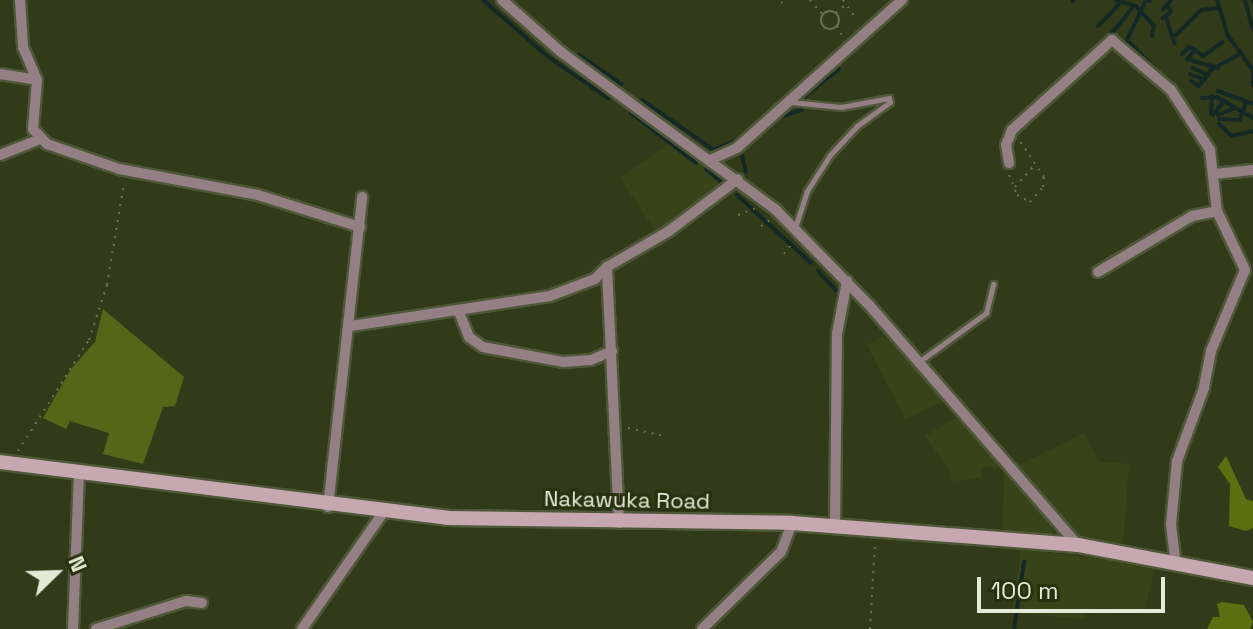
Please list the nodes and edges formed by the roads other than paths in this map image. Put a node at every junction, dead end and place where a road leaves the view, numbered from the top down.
1 (20, 0) edge
2 (502, 0) edge
3 (902, 0) edge
4 (0, 74) edge
5 (37, 80) junction
6 (787, 101) junction
7 (40, 139) junction
8 (737, 148) junction
9 (0, 155) edge
10 (710, 160) junction
11 (1009, 163) road end
12 (1253, 170) edge
13 (1215, 174) junction
14 (733, 176) junction
15 (362, 197) dead end
16 (1217, 211) junction
17 (360, 227) junction
18 (795, 228) junction
19 (607, 267) junction
20 (1253, 268) edge
21 (1098, 272) dead end
22 (1243, 277) junction
23 (847, 281) junction
24 (993, 284) dead end
25 (459, 312) junction
26 (351, 326) junction
27 (612, 351) junction
28 (920, 361) junction
29 (6, 463) edge
30 (79, 474) junction
31 (328, 507) junction
32 (383, 513) junction
33 (619, 523) junction
34 (792, 523) junction
35 (835, 525) junction
36 (1078, 545) junction
37 (1176, 563) junction
38 (1253, 578) edge
39 (202, 603) dead end
40 (73, 629) edge
41 (96, 629) edge
42 (302, 629) edge
43 (702, 629) edge

1 - 5 street
2 - 10 street
3 - 6 street
4 - 5 street
5 - 7 street
6 - 8 street
6 - 18 lane
7 - 9 street
7 - 17 street
8 - 10 street
8 - 14 street
10 - 14 street
11 - 13 street
12 - 13 street
13 - 16 street
14 - 18 street
14 - 19 street
15 - 17 street
16 - 21 street
16 - 22 street
17 - 26 street
18 - 23 street
19 - 25 street
19 - 27 street
20 - 22 street
22 - 37 street
23 - 28 street
23 - 35 street
24 - 28 lane
25 - 26 street
25 - 27 street
26 - 31 street
27 - 33 street
28 - 36 street
29 - 30 main road, Nakawuka Road
30 - 31 main road, Nakawuka Road
30 - 40 street
31 - 32 main road, Nakawuka Road
32 - 33 main road, Nakawuka Road
32 - 42 street
33 - 34 main road, Nakawuka Road
34 - 35 main road, Nakawuka Road
34 - 43 street
35 - 36 main road, Nakawuka Road
36 - 37 main road, Nakawuka Road
37 - 38 main road, Nakawuka Road
39 - 41 street

